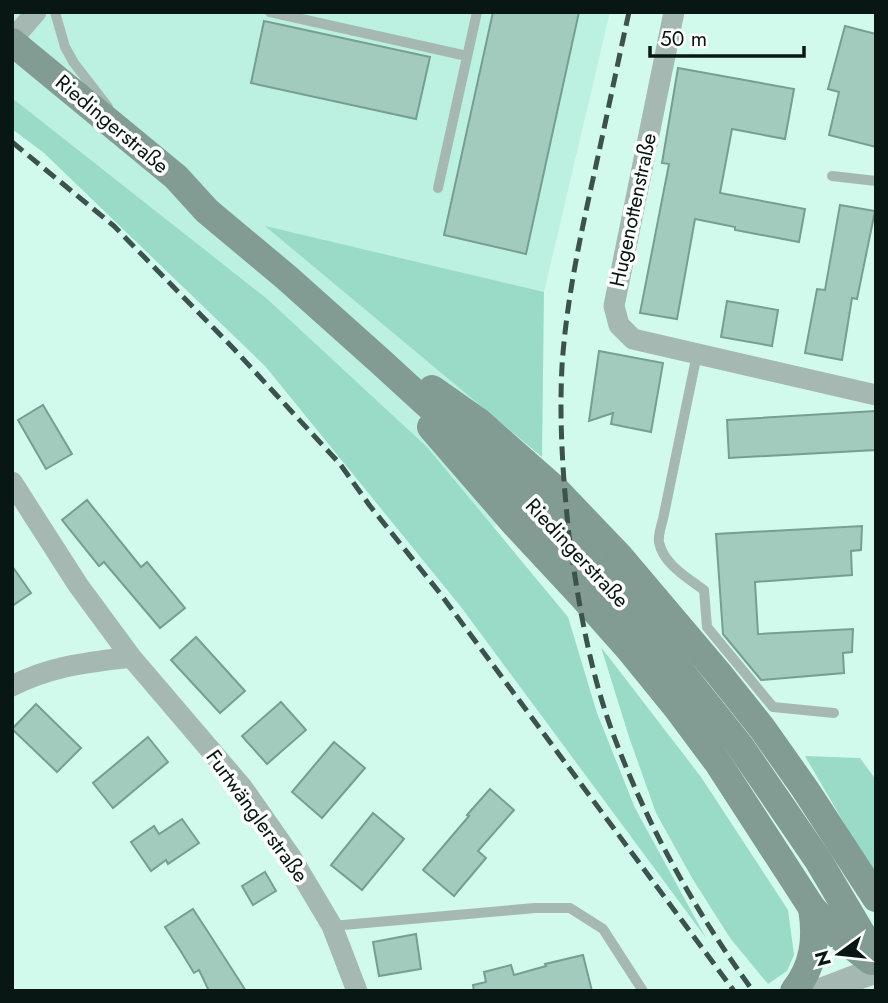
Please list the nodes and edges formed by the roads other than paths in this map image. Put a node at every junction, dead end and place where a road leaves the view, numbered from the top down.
1 (36, 12) edge
2 (55, 12) edge
3 (270, 12) edge
4 (477, 12) edge
5 (674, 12) edge
6 (12, 41) edge
7 (467, 56) junction
8 (12, 67) edge
9 (140, 148) junction
10 (832, 176) dead end
11 (876, 181) edge
12 (438, 188) dead end
13 (207, 211) junction
14 (697, 354) junction
15 (380, 361) junction
16 (876, 395) edge
17 (12, 482) edge
18 (131, 657) junction
19 (12, 686) edge
20 (834, 713) dead end
21 (876, 898) edge
22 (812, 908) junction
23 (332, 926) junction
24 (869, 964) edge
25 (357, 991) edge
26 (643, 991) edge
27 (794, 991) edge
28 (821, 991) edge

1 - 6 street
2 - 9 lane
3 - 7 lane
4 - 7 lane
5 - 14 street, Hugenottenstraße
6 - 9 main road, Riedingerstraße
7 - 12 lane
8 - 13 main road, Riedingerstraße
9 - 13 main road, Riedingerstraße
10 - 11 lane
13 - 15 main road, Riedingerstraße
14 - 16 street, Hugenottenstraße
14 - 20 lane
15 - 21 main road
15 - 22 main road
15 - 24 main road, Riedingerstraße
17 - 18 street, Furtwänglerstraße
18 - 19 street
18 - 23 street, Furtwänglerstraße
22 - 24 main road
22 - 27 main road
23 - 25 street, Furtwänglerstraße
23 - 26 lane
24 - 28 street

